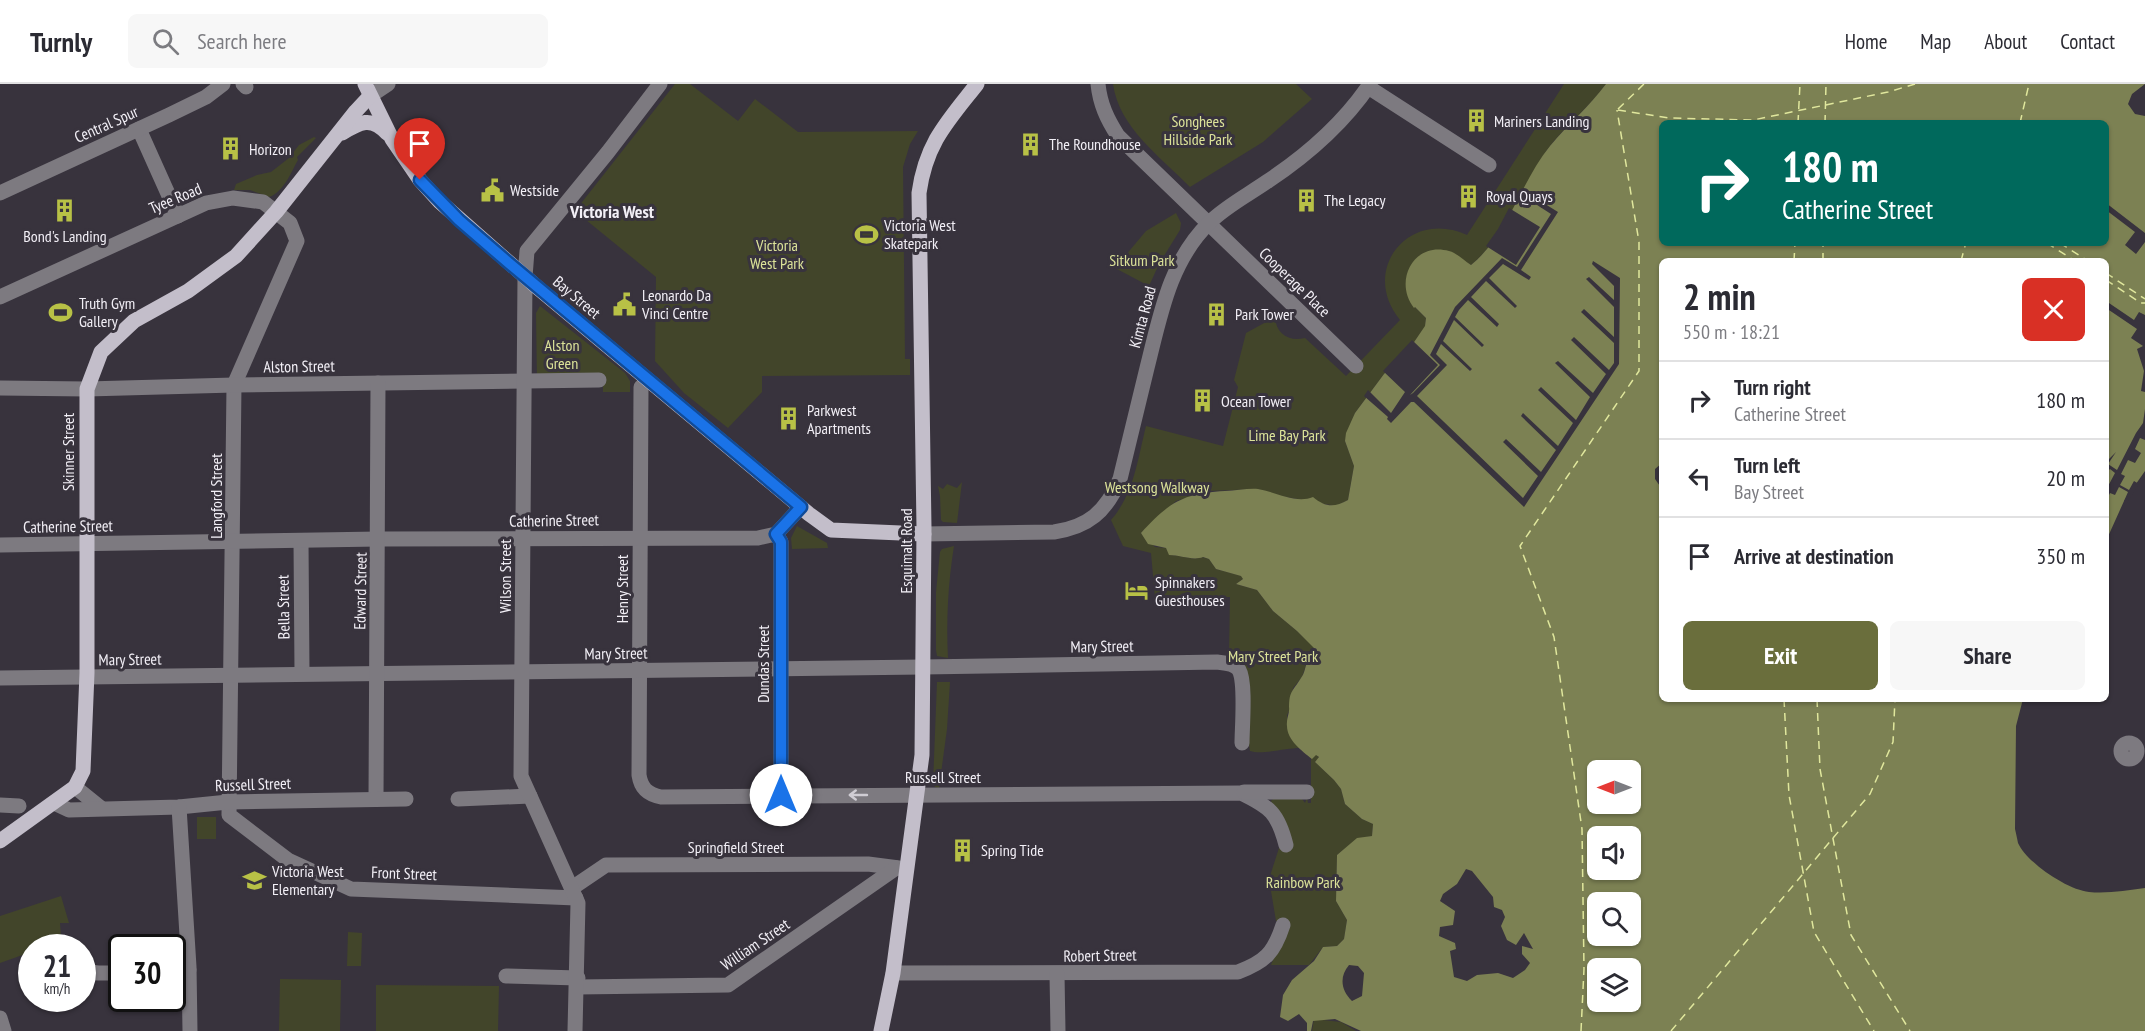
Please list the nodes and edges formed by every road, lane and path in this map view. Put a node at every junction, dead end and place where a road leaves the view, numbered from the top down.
1 (224, 84) edge
2 (388, 84) edge
3 (660, 84) edge
4 (977, 84) edge
5 (1098, 84) edge
6 (1369, 85) edge
7 (368, 90) edge
8 (139, 129) junction
9 (332, 139) junction
10 (392, 139) junction
11 (1489, 165) dead end
12 (0, 193) edge
13 (276, 212) junction
14 (178, 216) junction
15 (1208, 224) junction
16 (525, 277) junction
17 (0, 297) edge
18 (1356, 366) dead end
19 (525, 380) junction
20 (599, 380) dead end
21 (378, 383) junction
22 (234, 385) junction
23 (641, 387) dead end
24 (0, 388) edge
25 (87, 389) junction
26 (801, 507) junction
27 (776, 534) junction
28 (924, 534) junction
29 (640, 537) junction
30 (523, 538) junction
31 (379, 539) junction
32 (301, 541) junction
33 (233, 542) junction
34 (86, 543) junction
35 (0, 545) edge
36 (923, 667) junction
37 (781, 669) junction
38 (639, 671) junction
39 (522, 672) junction
40 (302, 673) junction
41 (377, 673) junction
42 (231, 674) junction
43 (0, 678) edge
44 (87, 678) junction
45 (1242, 743) dead end
46 (75, 786) junction
47 (645, 790) joint
48 (1241, 792) junction
49 (1307, 792) dead end
50 (781, 795) junction
51 (917, 795) junction
52 (530, 796) junction
53 (376, 799) junction
54 (406, 799) dead end
55 (458, 799) dead end
56 (228, 802) junction
57 (54, 803) junction
58 (0, 805) edge
59 (19, 806) dead end
60 (179, 807) junction
61 (101, 808) junction
62 (0, 841) edge
63 (1286, 845) dead end
64 (902, 868) junction
65 (574, 893) junction
66 (1283, 926) dead end
67 (186, 970) edge
68 (189, 970) junction
69 (893, 973) junction
70 (1057, 974) junction
71 (506, 976) dead end
72 (578, 983) junction
73 (0, 1018) edge
74 (4, 1031) edge
75 (190, 1031) edge
76 (575, 1031) edge
77 (881, 1031) edge
78 (1058, 1031) edge

1 - 8 street, Central Spur
2 - 7 street
3 - 16 street, Wilson Street
4 - 28 main road, Esquimalt Road
5 - 15 street, Cooperage Place
6 - 11 street
6 - 15 street, Kimta Road
7 - 9 main road
7 - 10 main road, Bay Street
8 - 12 street, Central Spur
8 - 14 street
9 - 10 main road
9 - 13 main road
10 - 16 main road, Bay Street
13 - 14 street, Tyee Road
13 - 22 street, Langford Street
13 - 25 main road, Skinner Street
14 - 17 street, Tyee Road
15 - 18 street, Cooperage Place
15 - 28 street, Kimta Road
16 - 19 street, Wilson Street
16 - 26 main road, Bay Street
19 - 20 street, Alston Street
19 - 21 street, Alston Street
19 - 30 street, Wilson Street
21 - 22 street, Alston Street
21 - 31 street, Edward Street
22 - 25 street, Alston Street
22 - 33 street, Langford Street
23 - 29 street, Henry Street
24 - 25 street, Alston Street
25 - 34 main road, Skinner Street
26 - 27 street
26 - 28 main road
27 - 29 street, Catherine Street
27 - 37 street, Dundas Street
28 - 36 main road, Esquimalt Road
29 - 30 street, Catherine Street
29 - 38 street, Henry Street
30 - 31 street, Catherine Street
30 - 39 street, Wilson Street
31 - 32 street, Catherine Street
31 - 41 street, Edward Street
32 - 33 street, Catherine Street
32 - 40 street, Bella Street
33 - 34 street, Catherine Street
33 - 42 street, Langford Street
34 - 35 street, Catherine Street
34 - 44 main road, Skinner Street
36 - 37 street, Mary Street
36 - 45 street, Mary Street
36 - 51 main road, Esquimalt Road
37 - 38 street, Mary Street
37 - 50 street, Dundas Street
38 - 39 street, Mary Street
38 - 47 street, Henry Street
39 - 41 street, Mary Street
39 - 52 street, Wilson Street
40 - 41 street, Mary Street
40 - 42 street, Mary Street
41 - 53 street, Edward Street
42 - 44 street, Mary Street
42 - 56 street, Langford Street
43 - 44 street, Mary Street
44 - 46 main road, Skinner Street
46 - 57 main road
46 - 61 street
47 - 50 street, Russell Street
48 - 49 street, Russell Street
48 - 51 street, Russell Street
48 - 63 street
51 -> 50 street, Russell Street
51 - 64 main road, Esquimalt Road
52 - 55 street
52 - 65 street, Wilson Street
53 - 54 street, Russell Street
53 - 56 street, Russell Street
56 - 60 street, Russell Street
56 - 65 street, Front Street
57 - 61 street, Russell Street
57 - 62 main road
58 - 59 street
60 - 61 street, Russell Street
60 - 68 street
64 - 65 street, Springfield Street
64 - 69 main road, Esquimalt Road
64 - 72 street, William Street
65 - 72 street, Wilson Street
66 - 70 street, Robert Street
67 - 68 street
68 - 75 street
69 - 70 street, Robert Street
69 - 77 main road, Esquimalt Road
70 - 78 street
71 - 72 street, William Street
72 - 76 street, Wilson Street
73 - 74 street

